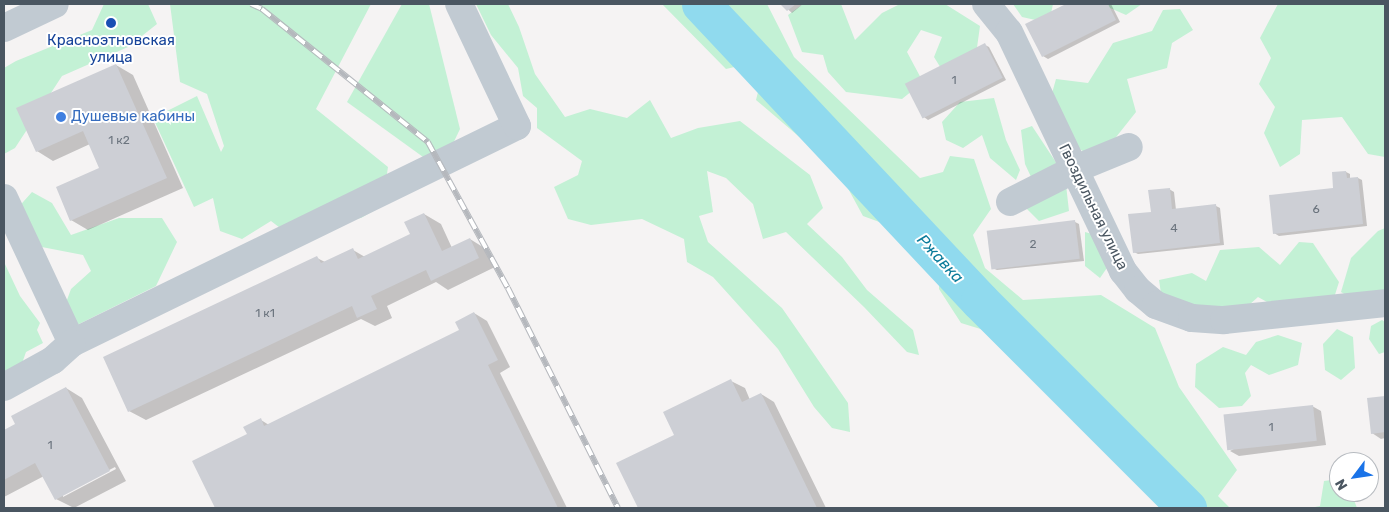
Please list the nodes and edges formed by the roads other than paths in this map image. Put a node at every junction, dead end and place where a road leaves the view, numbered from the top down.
1 (55, 4) edge
2 (459, 4) edge
3 (986, 4) edge
4 (4, 28) edge
5 (1129, 147) dead end
6 (1075, 169) junction
7 (4, 198) edge
8 (1010, 202) dead end
9 (1385, 303) edge
10 (72, 343) junction
11 (4, 387) edge

1 - 4 street
2 - 10 street
3 - 6 street, Гвоздильная улица
5 - 6 street
6 - 8 street
6 - 9 street, Гвоздильная улица
7 - 10 street
10 - 11 street

